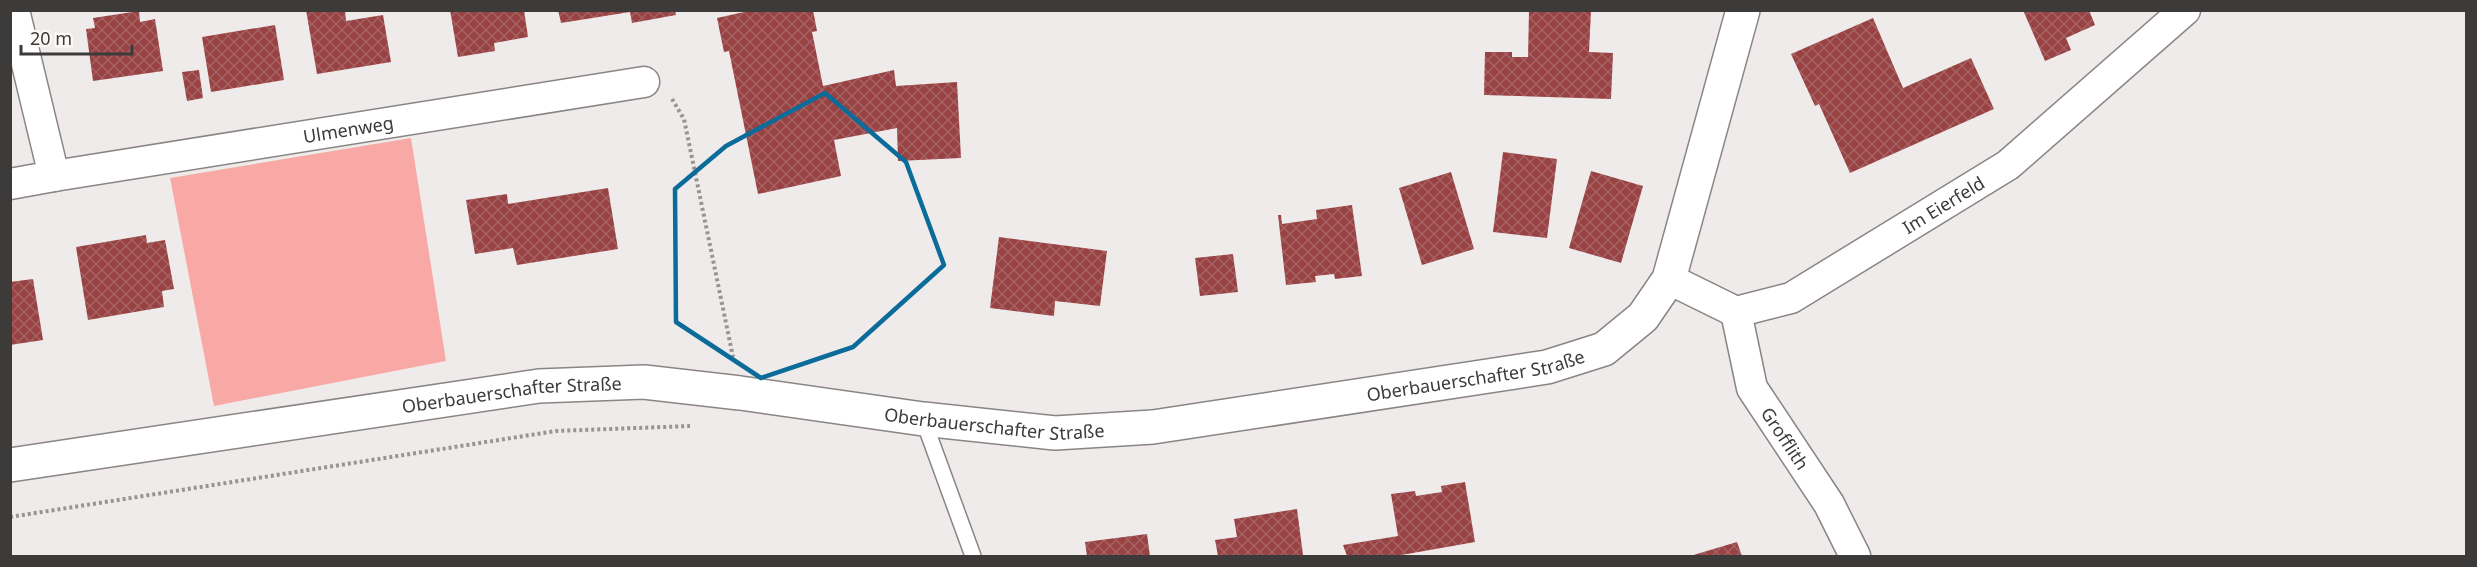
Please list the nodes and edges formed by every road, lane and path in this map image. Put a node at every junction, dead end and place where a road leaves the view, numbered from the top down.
1 (14, 10) edge
2 (1743, 10) edge
3 (2185, 10) edge
4 (644, 82) joint
5 (54, 176) junction
6 (10, 184) edge
7 (1669, 279) junction
8 (1736, 312) junction
9 (740, 393) junction
10 (923, 419) junction
11 (697, 425) dead end
12 (10, 465) edge
13 (10, 518) edge
14 (973, 556) edge
15 (1855, 556) edge

1 - 5 street
2 - 7 main road, Oberbauerschafter Straße
3 - 8 street, Im Eierfeld
4 - 5 street, Ulmenweg
4 - 9 path
5 - 6 street, Ulmenweg
7 - 8 street
7 - 10 main road, Oberbauerschafter Straße
8 - 15 street, Grofflith
9 - 10 main road, Oberbauerschafter Straße
9 - 12 main road, Oberbauerschafter Straße
10 - 14 lane
11 - 13 path

